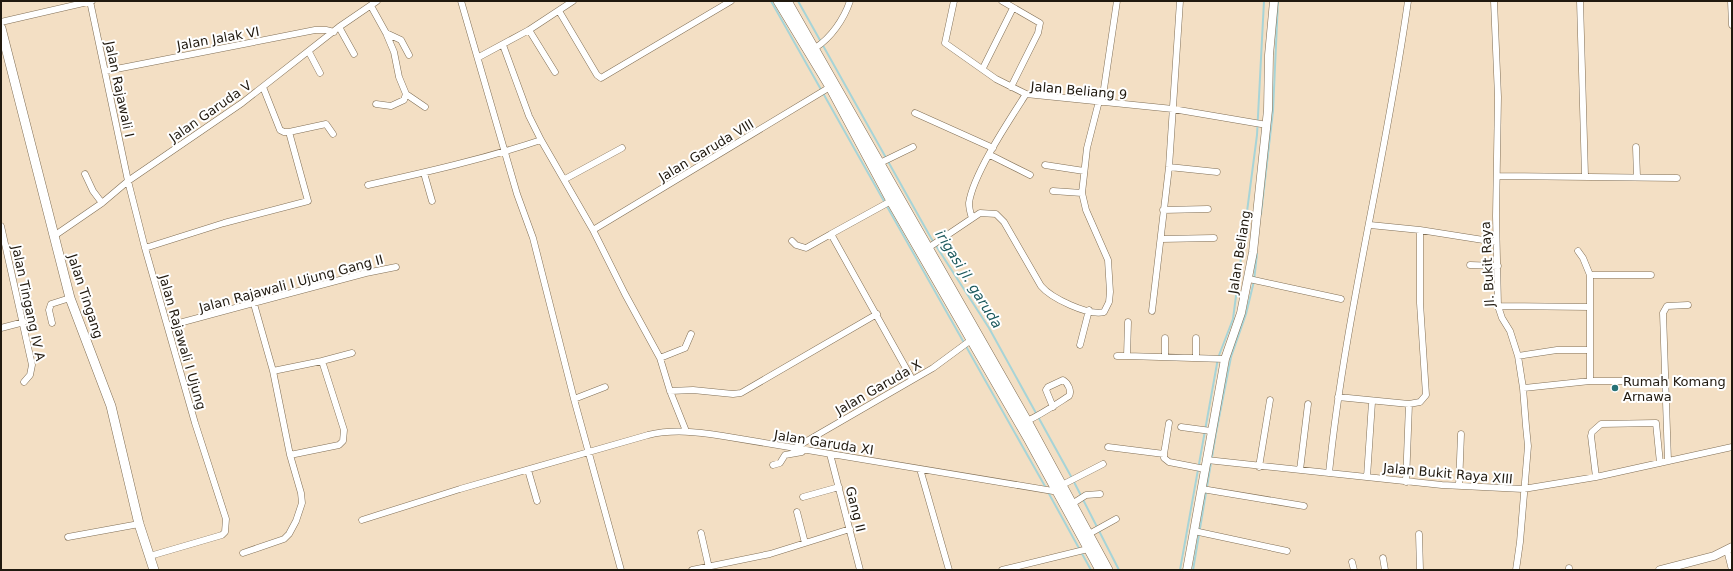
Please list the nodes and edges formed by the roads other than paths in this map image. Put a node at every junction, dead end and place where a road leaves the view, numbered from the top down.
1 (91, 1) edge
2 (377, 1) edge
3 (461, 1) edge
4 (731, 1) edge
5 (778, 1) edge
6 (787, 1) edge
7 (850, 1) edge
8 (954, 1) edge
9 (1002, 1) edge
10 (1117, 1) edge
11 (1180, 1) edge
12 (1274, 1) edge
13 (1408, 1) edge
14 (1494, 1) edge
15 (1580, 1) edge
16 (1731, 1) edge
17 (570, 2) edge
18 (371, 6) junction
19 (1014, 8) junction
20 (559, 11) junction
21 (1, 22) edge
22 (1732, 25) edge
23 (1, 28) edge
24 (336, 30) junction
25 (529, 30) junction
26 (386, 33) junction
27 (503, 45) junction
28 (817, 47) junction
29 (309, 52) junction
30 (354, 54) dead end
31 (409, 55) dead end
32 (479, 57) junction
33 (983, 68) junction
34 (106, 71) junction
35 (555, 72) dead end
36 (320, 73) dead end
37 (263, 87) junction
38 (830, 87) junction
39 (1011, 88) junction
40 (406, 94) junction
41 (1026, 94) junction
42 (1101, 102) junction
43 (376, 104) dead end
44 (425, 107) dead end
45 (1172, 109) junction
46 (915, 113) dead end
47 (1267, 125) junction
48 (289, 132) junction
49 (333, 134) dead end
50 (541, 140) junction
51 (913, 147) dead end
52 (1636, 147) dead end
53 (622, 148) dead end
54 (993, 148) junction
55 (505, 152) junction
56 (990, 155) junction
57 (882, 163) junction
58 (1045, 165) dead end
59 (1169, 167) junction
60 (1084, 172) junction
61 (1217, 172) dead end
62 (424, 173) junction
63 (85, 174) dead end
64 (1030, 175) dead end
65 (1497, 176) junction
66 (1585, 176) junction
67 (1637, 177) junction
68 (1677, 178) dead end
69 (565, 179) junction
70 (128, 181) junction
71 (368, 184) dead end
72 (1053, 191) dead end
73 (1082, 193) junction
74 (432, 201) dead end
75 (891, 201) junction
76 (102, 203) junction
77 (1208, 209) dead end
78 (1163, 210) junction
79 (972, 218) junction
80 (1370, 225) junction
81 (1, 226) edge
82 (593, 230) junction
83 (1420, 230) junction
84 (831, 234) junction
85 (54, 236) junction
86 (1214, 238) dead end
87 (1161, 239) junction
88 (792, 241) dead end
89 (1496, 242) junction
90 (933, 243) junction
91 (145, 248) junction
92 (1578, 251) dead end
93 (1470, 265) dead end
94 (1498, 266) junction
95 (396, 267) dead end
96 (1590, 275) junction
97 (1651, 275) dead end
98 (1249, 279) junction
99 (70, 298) junction
100 (1341, 299) dead end
101 (254, 304) junction
102 (1688, 305) dead end
103 (1498, 306) junction
104 (1590, 307) junction
105 (1089, 310) junction
106 (1152, 311) dead end
107 (877, 314) junction
108 (24, 322) junction
109 (1128, 322) dead end
110 (52, 323) dead end
111 (168, 326) junction
112 (1, 328) edge
113 (691, 334) dead end
114 (1164, 338) dead end
115 (1196, 338) dead end
116 (970, 340) junction
117 (1080, 345) dead end
118 (1590, 350) junction
119 (352, 353) dead end
120 (1117, 356) dead end
121 (1127, 356) junction
122 (1518, 356) junction
123 (1165, 357) junction
124 (660, 358) junction
125 (1196, 358) junction
126 (1225, 359) junction
127 (322, 361) junction
128 (273, 371) junction
129 (912, 379) junction
130 (1590, 381) junction
131 (1623, 381) dead end
132 (24, 382) dead end
133 (605, 387) dead end
134 (1523, 388) junction
135 (670, 390) junction
136 (1338, 397) junction
137 (574, 400) junction
138 (1270, 400) dead end
139 (1372, 402) junction
140 (1308, 404) dead end
141 (1409, 404) junction
142 (1053, 406) junction
143 (1033, 418) junction
144 (1169, 423) dead end
145 (1181, 427) dead end
146 (686, 431) junction
147 (1211, 431) junction
148 (1461, 434) dead end
149 (1032, 439) junction
150 (1108, 447) dead end
151 (1732, 447) edge
152 (793, 449) junction
153 (810, 450) junction
154 (589, 453) junction
155 (830, 454) junction
156 (1164, 454) junction
157 (290, 455) junction
158 (1207, 460) junction
159 (1668, 461) junction
160 (1660, 463) junction
161 (1103, 464) dead end
162 (773, 465) dead end
163 (1259, 467) junction
164 (1205, 469) junction
165 (528, 470) junction
166 (920, 470) junction
167 (1300, 470) junction
168 (1329, 473) junction
169 (1596, 476) junction
170 (1367, 477) junction
171 (1406, 482) junction
172 (1066, 485) junction
173 (1459, 486) junction
174 (839, 487) junction
175 (1202, 489) junction
176 (1523, 489) junction
177 (1100, 494) dead end
178 (803, 497) dead end
179 (537, 501) dead end
180 (1072, 504) junction
181 (1304, 506) dead end
182 (797, 512) dead end
183 (1116, 519) dead end
184 (362, 520) dead end
185 (140, 524) junction
186 (850, 529) junction
187 (1194, 531) junction
188 (701, 533) dead end
189 (1088, 534) junction
190 (1419, 534) dead end
191 (68, 537) dead end
192 (805, 543) junction
193 (1088, 549) junction
194 (1730, 549) edge
195 (1287, 551) dead end
196 (243, 553) dead end
197 (150, 556) junction
198 (1383, 558) dead end
199 (1352, 562) dead end
200 (709, 568) junction
201 (154, 570) edge
202 (621, 570) edge
203 (692, 570) edge
204 (860, 570) edge
205 (949, 570) edge
206 (1002, 570) edge
207 (1100, 570) edge
208 (1108, 570) edge
209 (1187, 570) edge
210 (1354, 570) edge
211 (1385, 570) edge
212 (1420, 570) edge
213 (1516, 570) edge
214 (1660, 570) edge
215 (1732, 570) edge

1 - 21 street
1 - 34 street, Jalan Rajawali I
2 - 18 street, Jalan Garuda V
3 - 32 street
4 - 20 street
5 - 38 main road
6 - 28 main road
7 - 28 street
8 - 33 street
9 - 19 street
10 - 42 street
11 - 45 street
12 - 47 street, Jalan Beliang
13 - 80 street
14 - 65 street, Jl. Bukit Raya
15 - 66 street
16 - 22 street
17 - 20 street
18 - 24 street, Jalan Garuda V
18 - 26 street
19 - 33 street
19 - 39 street
20 - 25 street
23 - 85 main road, Jalan Tingang
24 - 29 street, Jalan Garuda V
24 - 30 street
24 - 34 street, Jalan Jalak VI
25 - 27 street
25 - 35 street
26 - 31 street
26 - 40 street
27 - 32 street
27 - 50 street
28 - 57 main road
29 - 36 street
29 - 37 street, Jalan Garuda V
32 - 55 street
33 - 39 street
34 - 70 street, Jalan Rajawali I
37 - 48 street
37 - 70 street, Jalan Garuda V
38 - 57 main road
38 - 82 street, Jalan Garuda VIII
39 - 41 street
40 - 43 street
40 - 44 street
41 - 42 street, Jalan Beliang 9
41 - 54 street, Jalan Beliang 9
42 - 45 street, Jalan Beliang 9
42 - 60 street
45 - 47 street, Jalan Beliang 9
45 - 59 street
46 - 54 street
47 - 98 street, Jalan Beliang
48 - 49 street
48 - 91 street
50 - 55 street
50 - 69 street
51 - 57 street
52 - 67 street
53 - 69 street
54 - 56 street, Jalan Beliang 9
55 - 62 street
55 - 137 street
56 - 64 street
56 - 79 street, Jalan Beliang 9
57 - 75 main road
57 - 90 main road
58 - 60 street
59 - 61 street
59 - 78 street
60 - 73 street
62 - 71 street
62 - 74 street
63 - 76 street
65 - 66 street
65 - 89 street, Jl. Bukit Raya
66 - 67 street
67 - 68 street
69 - 82 street
70 - 76 street, Jalan Garuda V
70 - 91 street, Jalan Rajawali I Ujung
72 - 73 street
73 - 105 street
75 - 84 street
75 - 116 main road
76 - 85 street, Jalan Garuda V
77 - 78 street
78 - 87 street
79 - 90 street
79 - 105 street
80 - 83 street
80 - 136 street
81 - 108 street, Jalan Tingang IV A
82 - 124 street
83 - 89 street
83 - 141 street
84 - 88 street
84 - 107 street
85 - 99 main road, Jalan Tingang
86 - 87 street
87 - 106 street
89 - 94 street, Jl. Bukit Raya
90 - 143 main road
91 - 111 street, Jalan Rajawali I Ujung
92 - 96 street
93 - 94 street
94 - 103 street, Jl. Bukit Raya
95 - 101 street, Jalan Rajawali I Ujung Gang II
96 - 97 street
96 - 104 street
98 - 100 street
98 - 126 street, Jalan Beliang
99 - 110 street
99 - 185 main road, Jalan Tingang
101 - 111 street, Jalan Rajawali I Ujung Gang II
101 - 128 street
102 - 159 street
103 - 104 street
103 - 122 street, Jl. Bukit Raya
104 - 118 street
105 - 117 street
107 - 129 street
107 - 135 street
108 - 112 street
108 - 132 street, Jalan Tingang IV A
109 - 121 street
111 - 197 street, Jalan Rajawali I Ujung
113 - 124 street
114 - 123 street
115 - 125 street
116 - 129 street, Jalan Garuda X
116 - 149 main road
118 - 122 street
118 - 130 street
119 - 127 street
120 - 121 street
121 - 123 street
122 - 134 street, Jl. Bukit Raya
123 - 125 street
124 - 135 street
125 - 126 street
126 - 147 street, Jalan Beliang
127 - 128 street
127 - 157 street
128 - 157 street
129 - 152 street, Jalan Garuda X
130 - 131 street
130 - 134 street
133 - 137 street
134 - 176 street, Jl. Bukit Raya
135 - 146 street
136 - 139 street
136 - 168 street
137 - 154 street
138 - 163 street
139 - 141 street
139 - 170 street
140 - 167 street
141 - 171 street
142 - 142 street
142 - 143 street
143 - 149 main road
144 - 156 street
145 - 147 street
146 - 152 street, Jalan Garuda XI
146 - 154 street, Jalan Garuda XI
147 - 158 street, Jalan Beliang
148 - 173 street
149 - 172 main road
150 - 156 street
151 - 159 street, Jalan Bukit Raya XIII
152 - 153 street, Jalan Garuda XI
153 - 155 street, Jalan Garuda XI
153 - 162 street
154 - 165 street, Jalan Garuda XI
154 - 202 street
155 - 166 street, Jalan Garuda XI
155 - 174 street, Gang II
156 - 164 street
157 - 196 street
158 - 163 street, Jalan Bukit Raya XIII
158 - 164 street, Jalan Beliang
159 - 160 street, Jalan Bukit Raya XIII
160 - 169 street, Jalan Bukit Raya XIII
160 - 169 street
161 - 172 street
163 - 167 street, Jalan Bukit Raya XIII
164 - 175 street, Jalan Beliang
165 - 179 street
165 - 184 street, Jalan Garuda XI
166 - 172 street, Jalan Garuda XI
166 - 205 street
167 - 168 street, Jalan Bukit Raya XIII
168 - 170 street, Jalan Bukit Raya XIII
169 - 176 street, Jalan Bukit Raya XIII
170 - 171 street, Jalan Bukit Raya XIII
171 - 173 street, Jalan Bukit Raya XIII
172 - 180 main road
172 - 193 main road
173 - 176 street, Jalan Bukit Raya XIII
174 - 178 street
174 - 186 street, Gang II
175 - 181 street
175 - 187 street, Jalan Beliang
176 - 213 street, Jl. Bukit Raya
177 - 180 street
180 - 189 main road
182 - 192 street
183 - 189 street
185 - 191 street
185 - 197 main road, Jalan Tingang
186 - 192 street
186 - 204 street, Gang II
187 - 195 street
187 - 209 street, Jalan Beliang
188 - 200 street
189 - 208 main road
190 - 212 street
192 - 200 street
193 - 206 street
193 - 207 main road
194 - 214 street
194 - 215 street
197 - 201 main road, Jalan Tingang
198 - 211 street
199 - 210 street
200 - 203 street

